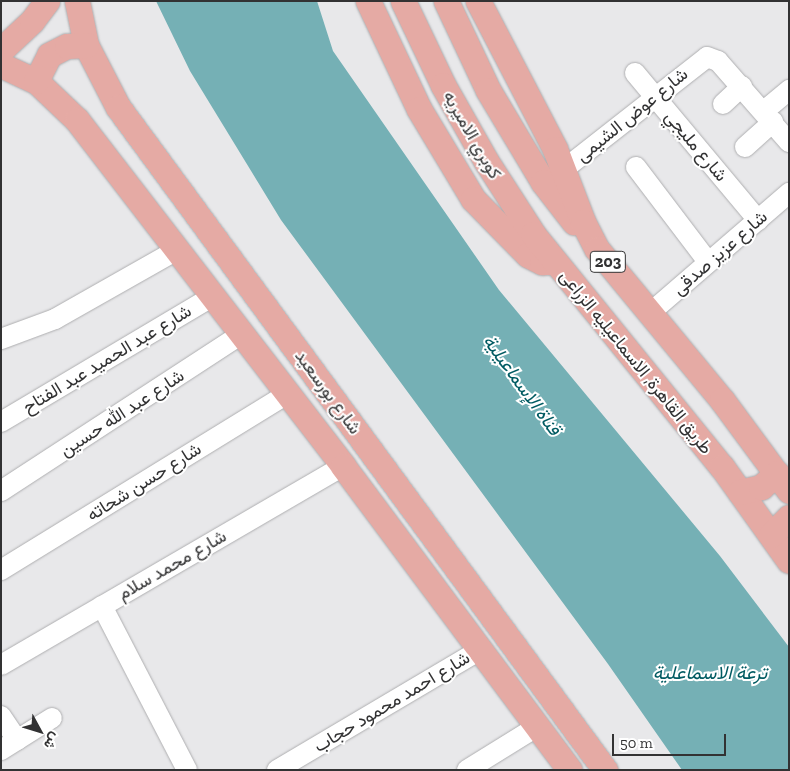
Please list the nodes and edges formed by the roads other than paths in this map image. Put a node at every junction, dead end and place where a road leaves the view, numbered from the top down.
1 (47, 1) edge
2 (77, 1) edge
3 (368, 1) edge
4 (403, 1) edge
5 (446, 1) edge
6 (478, 1) edge
7 (86, 45) junction
8 (1, 50) edge
9 (1, 64) edge
10 (635, 73) dead end
11 (36, 81) junction
12 (742, 86) junction
13 (789, 90) edge
14 (655, 96) junction
15 (722, 104) dead end
16 (769, 117) junction
17 (789, 142) edge
18 (745, 147) dead end
19 (636, 167) dead end
20 (563, 170) junction
21 (789, 193) edge
22 (758, 220) junction
23 (597, 248) junction
24 (177, 250) junction
25 (553, 262) junction
26 (708, 262) junction
27 (213, 296) junction
28 (650, 313) junction
29 (242, 334) junction
30 (1, 339) edge
31 (287, 394) junction
32 (1, 422) edge
33 (343, 466) junction
34 (783, 482) edge
35 (1, 491) edge
36 (740, 492) junction
37 (789, 517) edge
38 (770, 536) junction
39 (789, 561) edge
40 (1, 570) edge
41 (102, 606) junction
42 (480, 650) junction
43 (1, 664) edge
44 (1, 716) edge
45 (52, 718) dead end
46 (538, 726) junction
47 (9, 745) edge
48 (186, 770) edge
49 (277, 770) edge
50 (466, 770) edge
51 (570, 770) edge
52 (605, 770) edge

1 - 8 main road
2 - 7 main road, شارع بورسعيد
3 - 25 main road, طريق القاهرة, الاسماعيليه الزراعى
4 - 25 main road, كوبري الاميريه
5 - 23 main road, كوبري الاميريه
6 - 20 main road, 203
7 - 11 main road
7 - 52 main road, شارع بورسعيد
9 - 11 main road, شارع بورسعيد
10 - 14 street, شارع مليجي
11 - 24 main road, شارع بورسعيد
12 - 14 street, شارع عوض الشيمى
12 - 15 street
12 - 16 street
13 - 16 street
14 - 20 street, شارع عوض الشيمى
14 - 22 street, شارع مليجي
16 - 17 street
16 - 18 street
19 - 26 street
20 - 23 main road, 203
21 - 22 street, شارع عزيز صدقى
22 - 26 street, شارع عزيز صدقى
23 - 28 main road, 203
24 - 27 main road, شارع بورسعيد
24 - 30 street
25 - 36 main road, طريق القاهرة, الاسماعيليه الزراعى / 203
26 - 28 street, شارع عزيز صدقى
27 - 29 main road, شارع بورسعيد
27 - 32 street, شارع عبد الحميد عبد الفتاح
28 - 34 main road, 203
29 - 31 main road, شارع بورسعيد
29 - 35 street, شارع عبد الله حسين
31 - 33 main road, شارع بورسعيد
31 - 40 street, شارع حسن شحاته
33 - 41 street, شارع محمد سلام
33 - 42 main road, شارع بورسعيد
34 - 36 main road
36 - 38 main road, طريق القاهرة, الاسماعيليه الزراعى / 203
37 - 38 main road
38 - 39 main road, طريق القاهرة, الاسماعيليه الزراعى / 203
41 - 43 street, شارع محمد سلام
41 - 48 street
42 - 46 main road, شارع بورسعيد
42 - 49 street, شارع احمد محمود حجاب
44 - 47 street
45 - 47 street
46 - 50 street
46 - 51 main road, شارع بورسعيد

